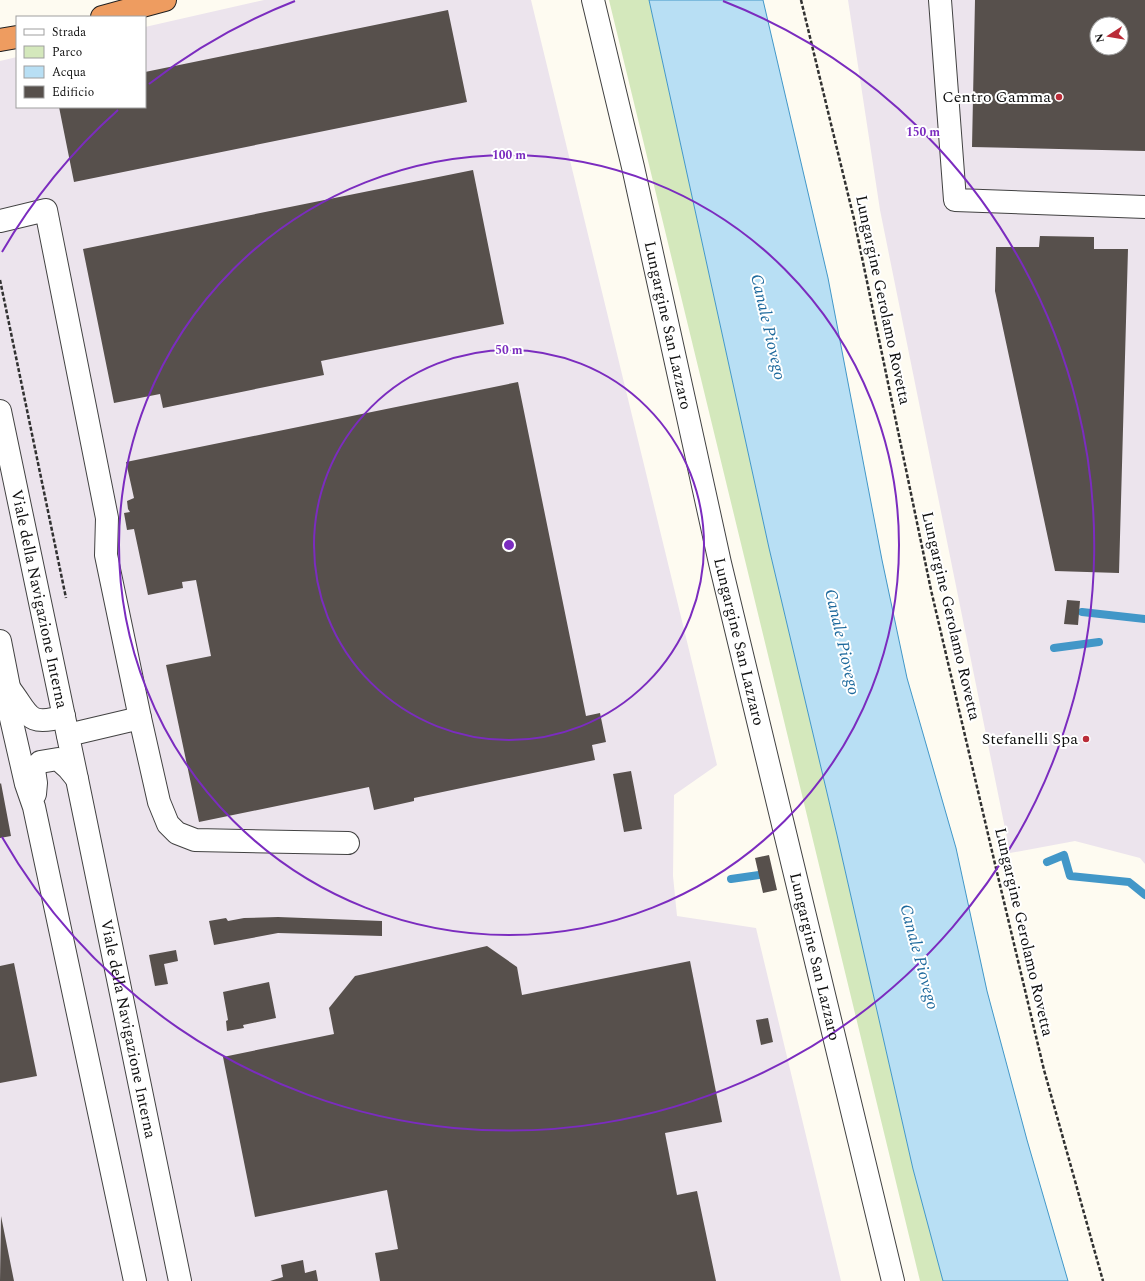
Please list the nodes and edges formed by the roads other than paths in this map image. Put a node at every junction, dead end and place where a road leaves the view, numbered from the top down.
1 (165, 0) edge
2 (593, 0) edge
3 (940, 0) edge
4 (106, 16) edge
5 (16, 37) edge
6 (0, 40) edge
7 (1145, 207) edge
8 (0, 221) edge
9 (0, 411) edge
10 (0, 641) edge
11 (9, 687) junction
12 (140, 718) junction
13 (66, 726) junction
14 (77, 779) junction
15 (34, 807) junction
16 (348, 843) dead end
17 (177, 1280) edge
18 (135, 1281) edge
19 (892, 1281) edge

1 - 4 highway
2 - 19 street, Lungargine San Lazzaro
3 - 7 street
5 - 6 highway
8 - 12 street
9 - 13 street, Viale della Navigazione Interna
10 - 11 street, Viale della Navigazione Interna
11 - 13 street, Viale della Navigazione Interna
11 - 15 street, Viale della Navigazione Interna
12 - 13 street
12 - 16 street
13 - 14 street, Viale della Navigazione Interna
14 - 15 street, Viale della Navigazione Interna
14 - 17 street, Viale della Navigazione Interna
15 - 18 street, Viale della Navigazione Interna

